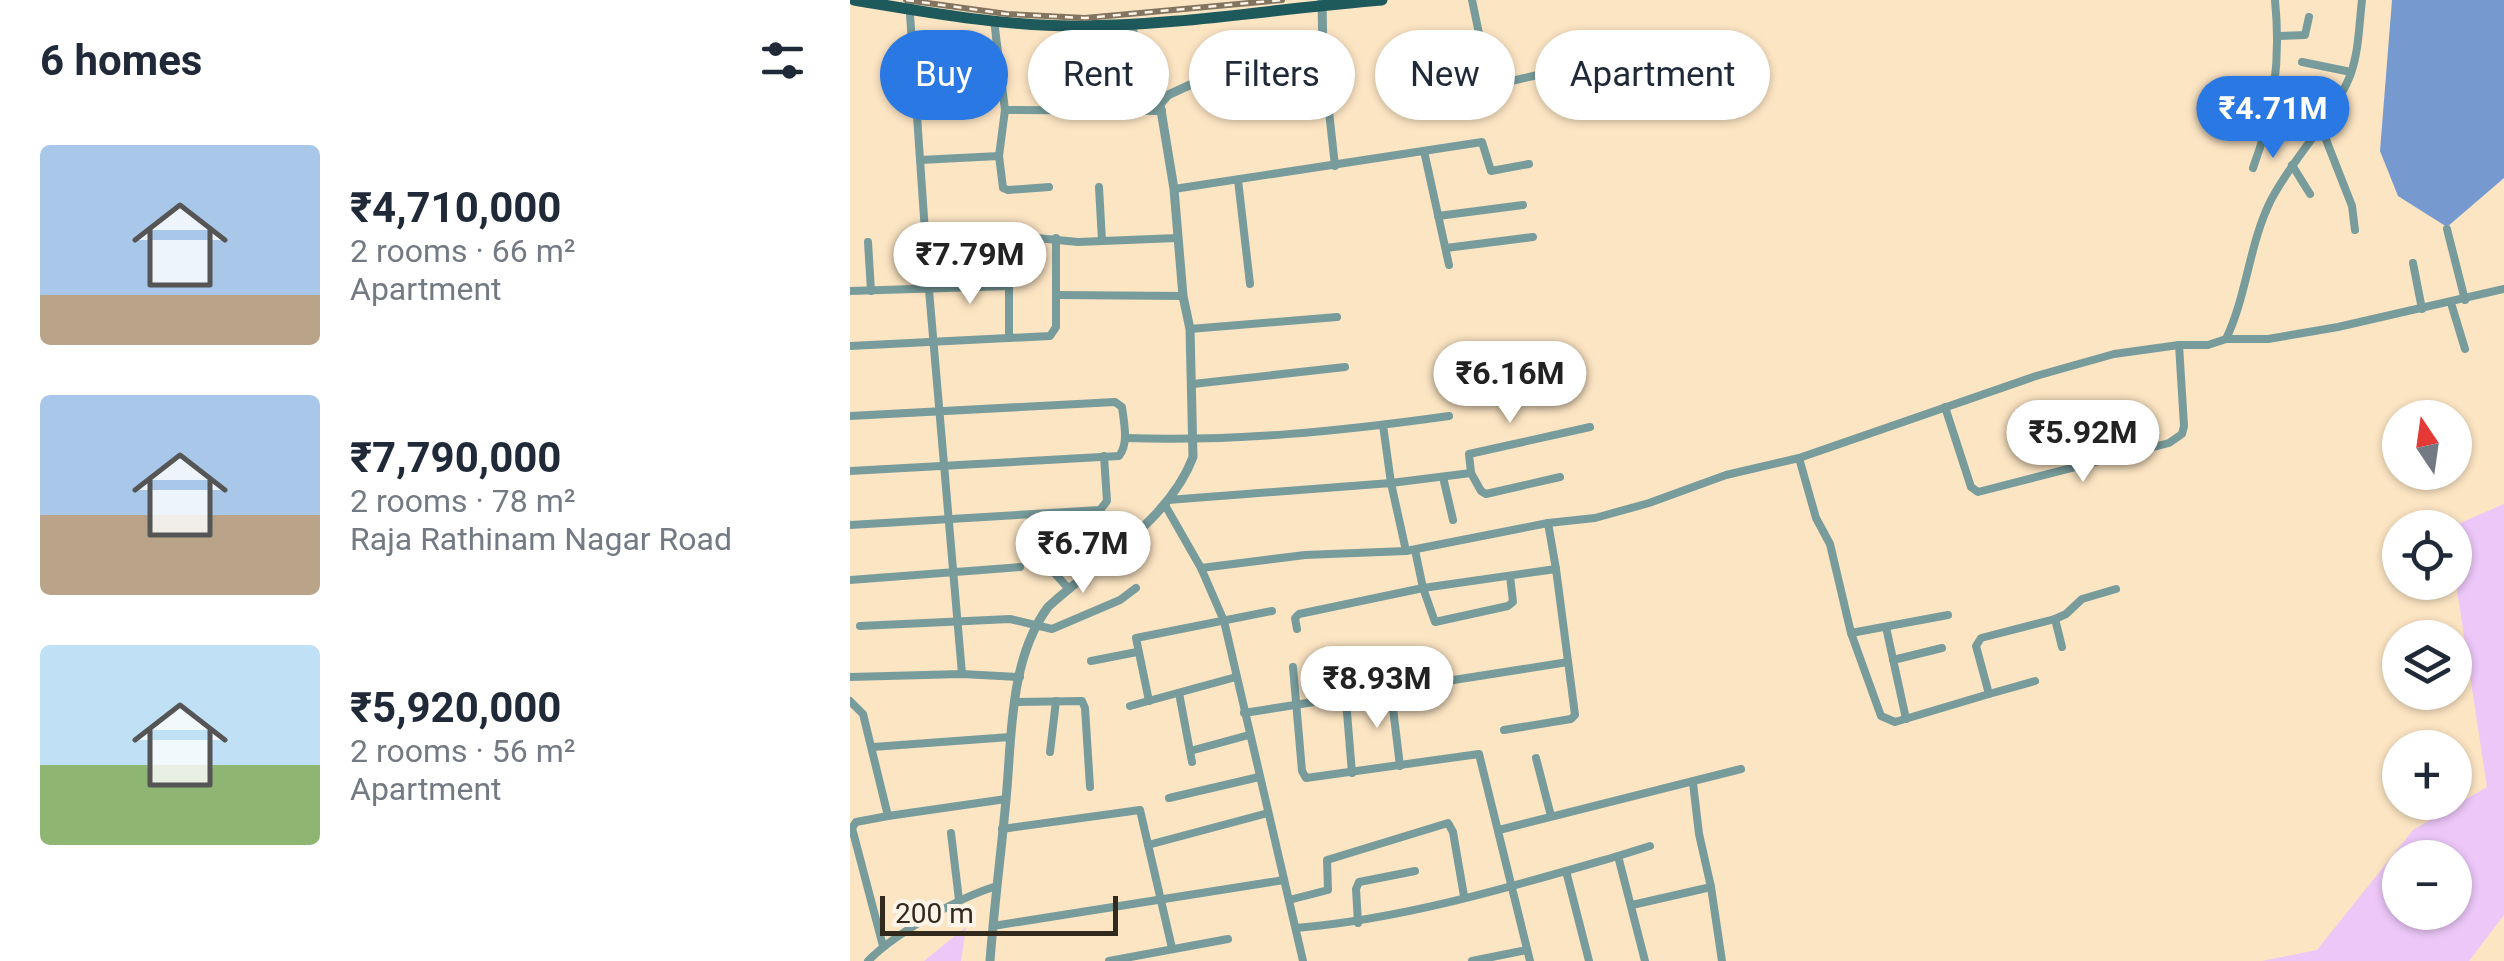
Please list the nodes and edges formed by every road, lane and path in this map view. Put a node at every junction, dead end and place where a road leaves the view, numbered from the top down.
1 (854, 0) edge
2 (1382, 0) edge
3 (1472, 0) edge
4 (2275, 0) edge
5 (2362, 0) edge
6 (1321, 2) edge
7 (909, 5) edge
8 (2309, 17) dead end
9 (994, 20) junction
10 (1132, 24) junction
11 (911, 30) edge
12 (995, 30) edge
13 (1133, 30) edge
14 (1322, 30) edge
15 (2280, 36) junction
16 (2302, 62) dead end
17 (2351, 72) junction
18 (1535, 76) edge
19 (918, 120) edge
20 (1004, 120) edge
21 (1163, 120) edge
22 (1330, 120) edge
23 (2321, 127) junction
24 (1424, 152) junction
25 (999, 156) junction
26 (920, 160) junction
27 (1528, 164) dead end
28 (1335, 166) junction
29 (2292, 166) junction
30 (2253, 168) dead end
31 (1238, 180) junction
32 (1049, 187) dead end
33 (1099, 187) dead end
34 (1174, 189) junction
35 (2310, 194) dead end
36 (1523, 205) dead end
37 (1438, 216) junction
38 (2447, 228) dead end
39 (2356, 230) dead end
40 (924, 232) junction
41 (1009, 235) junction
42 (1056, 238) junction
43 (1177, 238) junction
44 (1534, 238) dead end
45 (1102, 241) junction
46 (868, 242) dead end
47 (1446, 248) junction
48 (2413, 263) dead end
49 (1449, 265) dead end
50 (1250, 284) dead end
51 (1009, 286) junction
52 (2504, 289) edge
53 (929, 290) junction
54 (850, 291) edge
55 (870, 291) junction
56 (1056, 295) junction
57 (1184, 296) junction
58 (2465, 300) junction
59 (2449, 303) junction
60 (2422, 310) junction
61 (1338, 318) dead end
62 (1190, 329) junction
63 (1009, 338) junction
64 (2226, 339) junction
65 (934, 342) junction
66 (2179, 345) junction
67 (850, 346) edge
68 (2462, 350) dead end
69 (1345, 367) dead end
70 (1193, 384) junction
71 (1946, 407) junction
72 (939, 412) junction
73 (850, 416) edge
74 (1449, 416) dead end
75 (1383, 426) junction
76 (1590, 426) dead end
77 (1125, 438) junction
78 (1192, 440) junction
79 (1104, 456) junction
80 (1799, 458) junction
81 (945, 464) junction
82 (850, 472) edge
83 (1471, 474) junction
84 (1443, 478) junction
85 (1560, 478) dead end
86 (1392, 483) junction
87 (1166, 502) junction
88 (947, 518) junction
89 (1453, 520) dead end
90 (1548, 524) junction
91 (850, 525) edge
92 (1411, 551) junction
93 (1041, 558) dead end
94 (1020, 567) dead end
95 (1202, 568) junction
96 (1556, 569) junction
97 (954, 572) junction
98 (1510, 576) junction
99 (850, 580) edge
100 (1068, 588) junction
101 (1136, 588) dead end
102 (1423, 588) junction
103 (2116, 588) dead end
104 (1272, 611) dead end
105 (1948, 615) dead end
106 (2055, 619) junction
107 (958, 621) junction
108 (1224, 621) junction
109 (860, 626) dead end
110 (1034, 626) junction
111 (1886, 626) junction
112 (1297, 628) dead end
113 (1851, 633) junction
114 (2062, 647) dead end
115 (1942, 648) dead end
116 (1137, 652) junction
117 (1342, 652) dead end
118 (1394, 654) dead end
119 (1894, 660) junction
120 (1091, 661) dead end
121 (1568, 662) junction
122 (1293, 667) dead end
123 (962, 674) junction
124 (1236, 676) junction
125 (850, 677) edge
126 (1020, 677) junction
127 (2035, 681) dead end
128 (1394, 691) junction
129 (1179, 693) junction
130 (1989, 694) junction
131 (1346, 698) junction
132 (850, 701) edge
133 (1056, 701) junction
134 (1016, 702) junction
135 (1148, 702) junction
136 (1130, 706) dead end
137 (1296, 706) junction
138 (1244, 713) junction
139 (1906, 719) junction
140 (1504, 730) dead end
141 (1249, 735) junction
142 (1010, 738) junction
143 (874, 747) junction
144 (1190, 751) junction
145 (1050, 752) dead end
146 (1536, 758) dead end
147 (1192, 762) dead end
148 (1400, 766) junction
149 (1742, 769) dead end
150 (1352, 773) junction
151 (1259, 777) junction
152 (1693, 783) junction
153 (1090, 787) dead end
154 (1168, 798) dead end
155 (1006, 799) junction
156 (1268, 813) junction
157 (888, 816) junction
158 (1551, 816) junction
159 (1002, 829) junction
160 (1498, 830) junction
161 (952, 833) dead end
162 (1148, 845) junction
163 (1650, 846) dead end
164 (1618, 856) junction
165 (1415, 870) dead end
166 (1566, 871) junction
167 (1284, 880) junction
168 (1513, 885) junction
169 (997, 886) junction
170 (1710, 886) junction
171 (1464, 896) junction
172 (959, 900) junction
173 (1289, 900) junction
174 (1160, 901) junction
175 (1632, 905) junction
176 (1358, 923) junction
177 (993, 926) junction
178 (1296, 928) junction
179 (1228, 939) dead end
180 (883, 946) junction
181 (1172, 948) junction
182 (1527, 950) junction
183 (868, 961) edge
184 (990, 961) edge
185 (1109, 961) edge
186 (1304, 961) edge
187 (1476, 961) edge
188 (1530, 961) edge
189 (1589, 961) edge
190 (1645, 961) edge
191 (1722, 961) edge

1 - 7 main road
2 - 6 main road
3 - 18 street
4 - 15 street
5 - 17 street
6 - 10 main road
6 - 14 street
7 - 9 main road
7 - 11 street
8 - 15 street
9 - 10 main road
9 - 12 street
10 - 13 street
15 - 30 street
16 - 17 street
17 - 23 street
19 - 26 street
20 - 25 street
21 - 34 street
22 - 28 street
23 - 29 street
23 - 39 street
24 - 27 street
24 - 28 street
24 - 37 street
25 - 26 street
25 - 32 street
26 - 40 street
28 - 31 street
29 - 35 street
29 - 64 street
31 - 34 street
31 - 50 street
33 - 45 street
34 - 43 street
36 - 37 street
37 - 47 street
38 - 58 street
40 - 41 street
40 - 53 street
41 - 42 street
41 - 51 street
42 - 45 street
42 - 56 street
43 - 45 street
43 - 57 street
44 - 47 street
46 - 55 street
47 - 49 street
48 - 60 street
51 - 53 street
51 - 63 street
52 - 58 street
53 - 55 street
53 - 65 street
54 - 55 street
56 - 57 street
56 - 63 street
57 - 62 street
58 - 59 street
59 - 60 street
59 - 68 street
60 - 64 street
61 - 62 street
62 - 70 street
63 - 65 street
64 - 66 street
65 - 67 street
65 - 72 street
66 - 71 street
66 - 71 street
69 - 70 street
70 - 78 street
71 - 80 street
72 - 73 street
72 - 77 street
72 - 81 street
74 - 75 street
75 - 78 street
75 - 86 street
76 - 83 street
77 - 78 street
77 - 79 street
78 - 87 street
79 - 81 street
79 - 88 street
80 - 90 street
80 - 113 street
81 - 82 street
81 - 88 street
83 - 84 street
83 - 85 street
84 - 86 street
84 - 89 street
86 - 87 street
86 - 92 street
87 - 95 street
87 - 100 street
88 - 91 street
88 - 97 street
90 - 92 street
90 - 96 street
92 - 95 street
92 - 102 street
93 - 100 street
94 - 97 street
95 - 108 street
96 - 98 street
96 - 121 street
97 - 99 street
97 - 107 street
98 - 102 street
98 - 102 street
100 - 110 street
101 - 110 street
102 - 112 street
103 - 106 street
104 - 108 street
105 - 111 street
106 - 114 street
106 - 130 street
107 - 109 street
107 - 110 street
107 - 123 street
108 - 116 street
108 - 124 street
110 - 126 street
111 - 113 street
111 - 119 street
113 - 139 street
115 - 119 street
116 - 120 street
116 - 135 street
117 - 131 street
118 - 128 street
119 - 139 street
121 - 128 street
121 - 140 street
122 - 137 street
123 - 125 street
123 - 126 street
124 - 129 street
124 - 138 street
126 - 134 street
127 - 130 street
128 - 131 street
128 - 148 street
129 - 135 street
129 - 144 street
130 - 139 street
131 - 137 street
131 - 150 street
132 - 143 street
133 - 134 street
133 - 145 street
133 - 153 street
134 - 142 street
135 - 136 street
137 - 138 street
137 - 150 street
138 - 141 street
141 - 144 street
141 - 151 street
142 - 143 street
142 - 155 street
143 - 157 street
144 - 147 street
146 - 158 street
148 - 150 street
148 - 160 street
149 - 152 street
151 - 154 street
151 - 156 street
152 - 158 street
152 - 170 street
155 - 157 street
155 - 159 street
156 - 162 street
156 - 167 street
157 - 180 street
158 - 160 street
159 - 162 street
159 - 169 street
160 - 168 street
161 - 172 street
162 - 174 street
163 - 164 street
164 - 166 street
164 - 175 street
165 - 176 street
166 - 168 street
166 - 189 street
167 - 173 street
167 - 174 street
168 - 171 street
168 - 182 street
169 - 172 street
169 - 177 street
170 - 175 street
170 - 191 street
171 - 173 street
171 - 176 street
172 - 180 street
173 - 178 street
174 - 177 street
174 - 181 street
175 - 190 street
176 - 178 street
177 - 184 street
178 - 186 street
179 - 181 street
180 - 183 street
181 - 185 street
182 - 187 street
182 - 188 street

